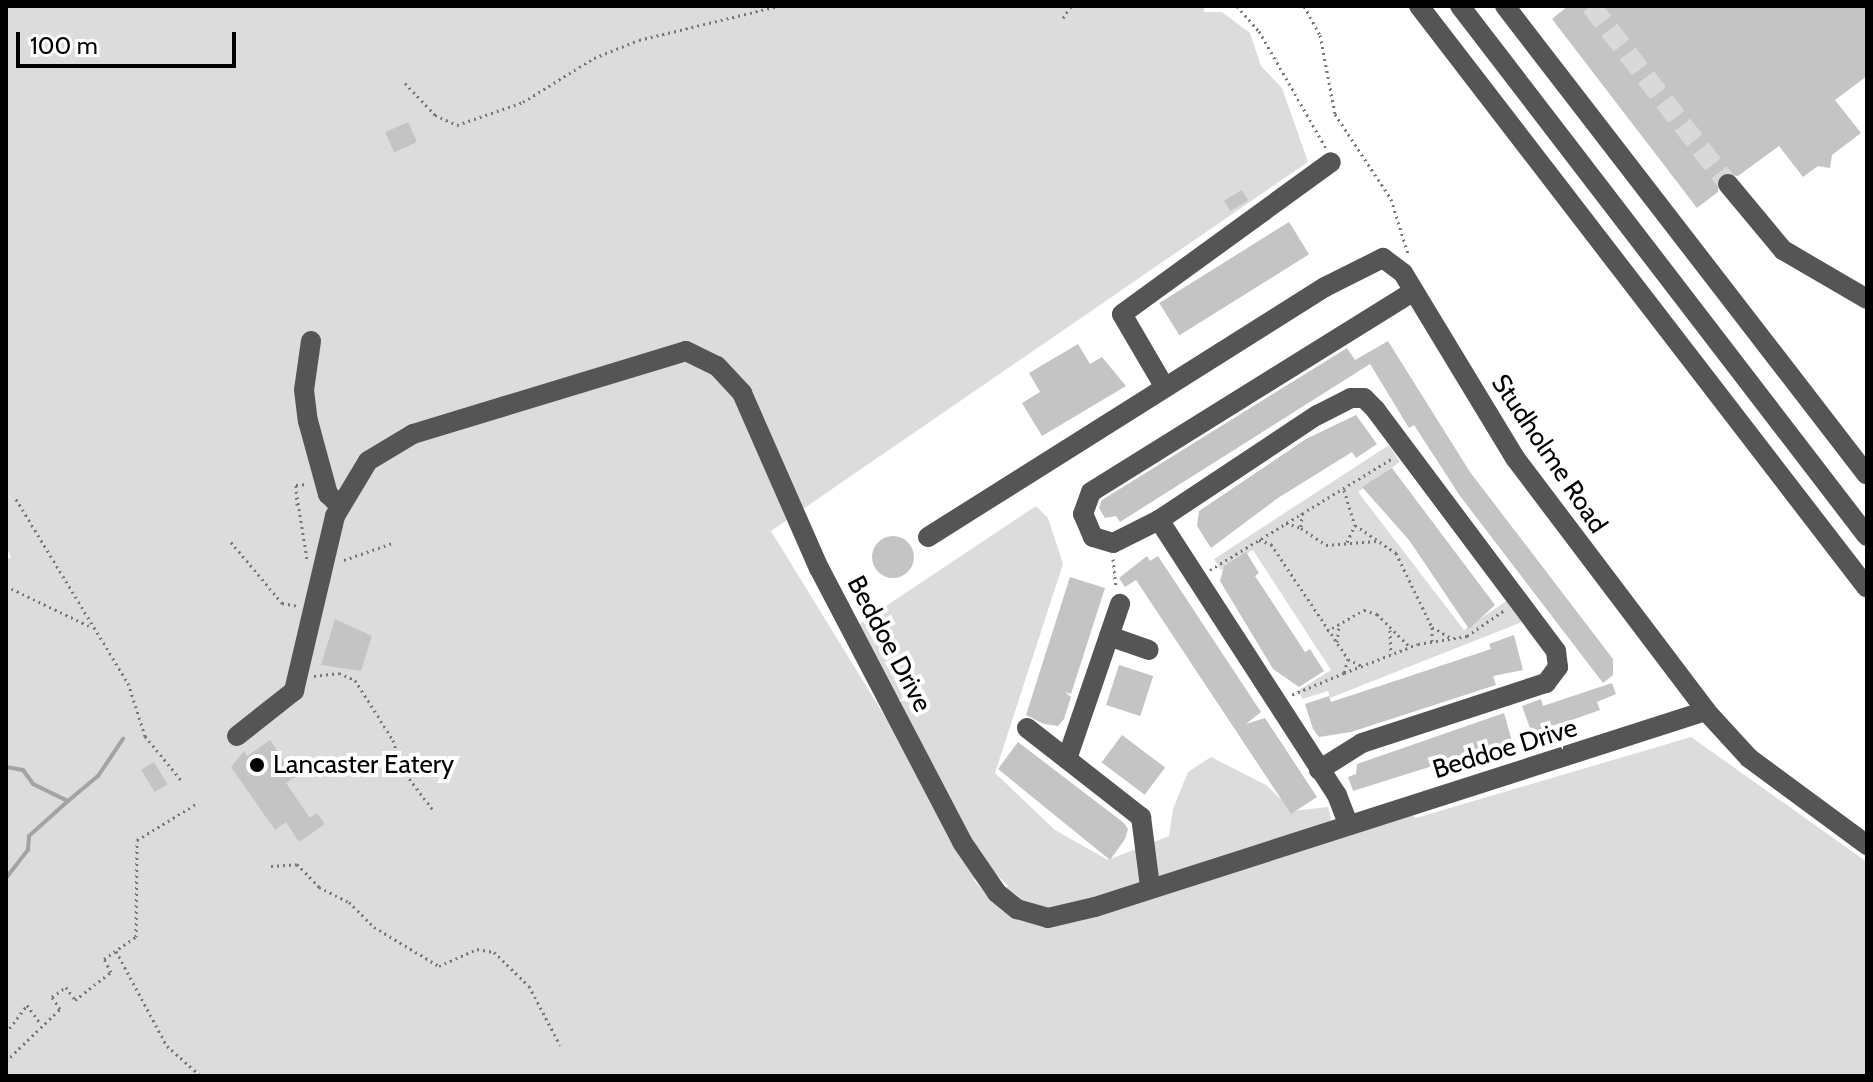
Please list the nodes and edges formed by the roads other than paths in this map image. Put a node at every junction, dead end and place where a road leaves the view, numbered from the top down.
1 (1419, 6) edge
2 (1460, 6) edge
3 (1505, 6) edge
4 (1330, 157) road end
5 (1728, 184) tunnel mouth
6 (1414, 291) junction
7 (1867, 299) edge
8 (311, 341) dead end
9 (1164, 386) junction
10 (1867, 475) edge
11 (340, 506) junction
12 (1159, 520) junction
13 (1867, 536) edge
14 (928, 537) dead end
15 (1867, 588) edge
16 (1120, 604) road end
17 (1109, 636) junction
18 (1149, 650) dead end
19 (1706, 711) junction
20 (1027, 728) dead end
21 (237, 736) dead end
22 (1067, 759) junction
23 (1319, 770) junction
24 (1348, 824) junction
25 (1867, 845) edge
26 (1150, 886) junction

1 - 15 street
2 - 13 street
3 - 10 street
4 - 9 street
5 - 7 street
6 - 9 street, Studholme Road
6 - 12 street
6 - 19 street, Studholme Road
8 - 11 street
9 - 14 street, Studholme Road
11 - 21 street, Beddoe Drive
11 - 26 street, Beddoe Drive
12 - 23 street
12 - 23 street
16 - 17 street
17 - 18 street
17 - 22 street
19 - 24 street, Beddoe Drive
19 - 25 street, Studholme Road
20 - 22 street
22 - 26 street
23 - 24 street
24 - 26 street, Beddoe Drive

